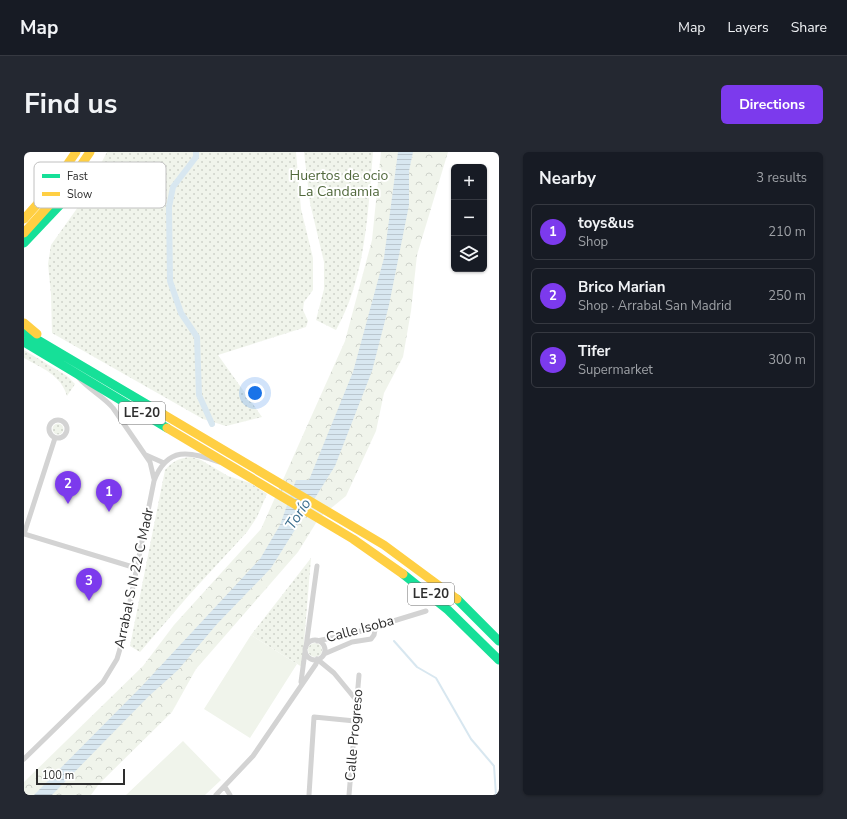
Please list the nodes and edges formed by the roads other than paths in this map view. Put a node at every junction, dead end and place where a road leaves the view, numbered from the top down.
1 (76, 152) edge
2 (90, 152) edge
3 (69, 162) edge
4 (83, 162) edge
5 (34, 207) edge
6 (46, 208) edge
7 (56, 208) edge
8 (24, 218) edge
9 (24, 233) edge
10 (24, 243) edge
11 (24, 323) edge
12 (24, 332) edge
13 (24, 342) edge
14 (53, 350) junction
15 (75, 373) junction
16 (55, 438) dead end
17 (145, 454) junction
18 (164, 462) junction
19 (232, 468) junction
20 (261, 479) junction
21 (154, 481) junction
22 (24, 534) edge
23 (317, 566) dead end
24 (136, 568) junction
25 (426, 611) dead end
26 (376, 625) junction
27 (308, 629) junction
28 (315, 641) junction
29 (499, 641) edge
30 (306, 649) junction
31 (324, 654) junction
32 (317, 660) junction
33 (499, 660) edge
34 (359, 675) dead end
35 (301, 685) junction
36 (357, 701) junction
37 (356, 721) junction
38 (24, 759) edge
39 (225, 787) junction
40 (216, 795) edge
41 (230, 795) edge
42 (309, 795) edge
43 (349, 795) edge

1 - 3 highway
2 - 4 highway
5 - 8 highway
6 - 9 highway
7 - 10 highway
11 - 14 highway
12 - 14 highway, LE-20
13 - 15 highway, LE-20
14 - 20 highway, LE-20
15 - 17 street, Arrabal S N 22 C Madr
15 - 19 highway, LE-20
16 - 22 street
17 - 18 street
17 - 21 street, Arrabal S N 22 C Madr
18 - 19 street
18 - 21 street, Arrabal S N 22 C Madr
19 - 20 highway, LE-20
20 - 29 highway, LE-20
20 - 33 highway, LE-20
21 - 24 street, Arrabal S N 22 C Madr
22 - 24 street
23 - 27 street
24 - 38 street, Arrabal S N 22 C Madr
25 - 26 street, Calle Isoba
26 - 28 street, Calle Isoba
26 - 31 street
27 - 28 street
27 - 30 street
28 - 30 street
28 - 31 street
30 - 32 street
30 - 35 street
31 - 32 street
32 - 35 street
32 - 36 street
34 - 36 street, Calle Progreso
35 - 39 street
36 - 37 street, Calle Progreso
37 - 42 street
37 - 43 street, Calle Progreso
39 - 40 street
39 - 41 street

